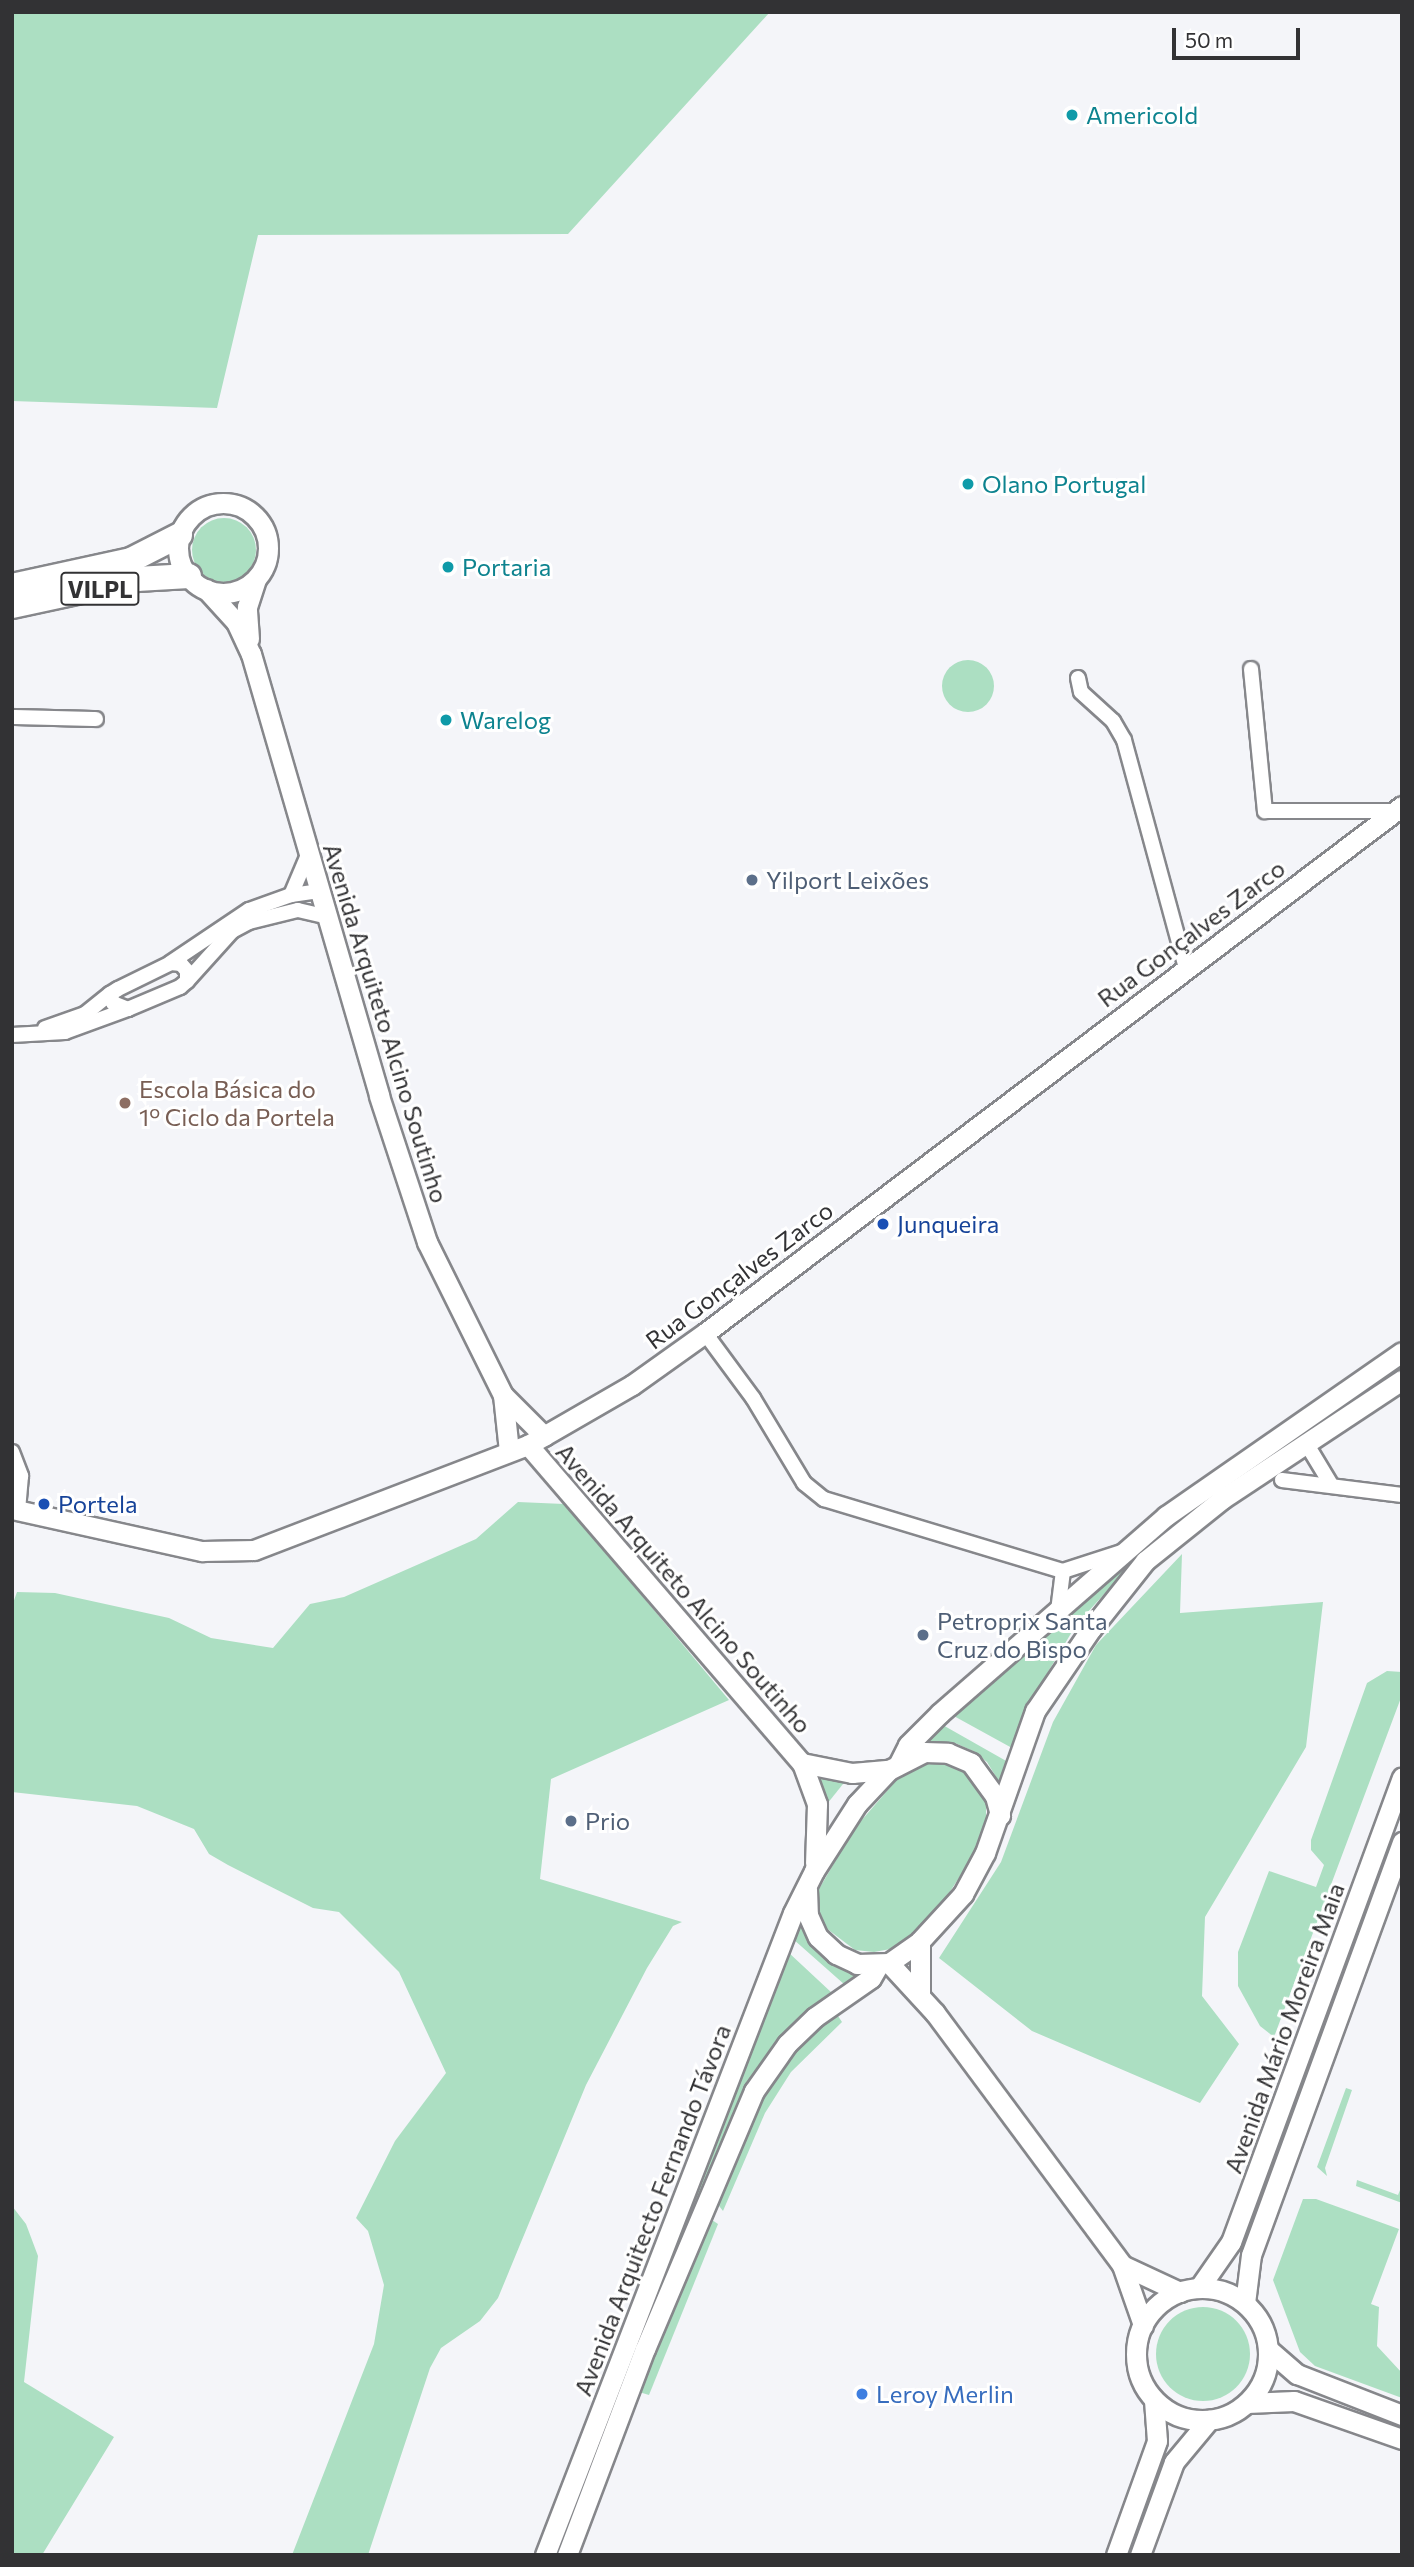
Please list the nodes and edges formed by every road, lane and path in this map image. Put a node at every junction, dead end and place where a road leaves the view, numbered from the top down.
1 (180, 536) junction
2 (256, 579) junction
3 (197, 583) junction
4 (12, 586) edge
5 (12, 606) edge
6 (251, 654) junction
7 (1251, 670) dead end
8 (1078, 678) dead end
9 (12, 717) edge
10 (96, 719) dead end
11 (1398, 809) edge
12 (309, 851) junction
13 (321, 891) junction
14 (291, 895) junction
15 (328, 917) junction
16 (160, 968) junction
17 (1186, 968) junction
18 (187, 981) junction
19 (110, 994) junction
20 (128, 1009) junction
21 (31, 1033) junction
22 (12, 1035) edge
23 (705, 1334) junction
24 (1402, 1352) edge
25 (1402, 1380) edge
26 (503, 1395) junction
27 (1306, 1443) junction
28 (527, 1444) junction
29 (12, 1452) edge
30 (1282, 1480) dead end
31 (1332, 1486) junction
32 (1402, 1495) edge
33 (15, 1510) edge
34 (1122, 1551) junction
35 (1063, 1572) junction
36 (1058, 1611) junction
37 (802, 1763) junction
38 (894, 1766) junction
39 (1402, 1777) edge
40 (1000, 1815) junction
41 (1402, 1842) edge
42 (811, 1878) junction
43 (920, 1941) junction
44 (884, 1963) junction
45 (920, 1993) junction
46 (1122, 2264) junction
47 (1199, 2288) junction
48 (1180, 2292) junction
49 (1244, 2303) junction
50 (1143, 2325) junction
51 (1269, 2350) junction
52 (1154, 2400) junction
53 (1247, 2403) junction
54 (1402, 2415) edge
55 (1209, 2420) junction
56 (1402, 2439) edge
57 (545, 2555) edge
58 (568, 2555) edge
59 (1116, 2555) edge
60 (1140, 2555) edge

1 - 2 main road
1 - 3 main road
1 - 4 highway, VILPL
2 - 3 main road
2 - 6 main road, Avenida Arquiteto Alcino Soutinho
3 - 5 highway, VILPL
3 - 6 main road, Avenida Arquiteto Alcino Soutinho
6 - 12 main road, Avenida Arquiteto Alcino Soutinho
7 - 11 street
8 - 17 street
9 - 10 street
11 - 17 main road, Rua Gonçalves Zarco
12 - 13 main road, Avenida Arquiteto Alcino Soutinho
12 - 14 street
13 - 14 street
13 - 15 main road, Avenida Arquiteto Alcino Soutinho
14 - 16 street
15 - 18 street
15 - 26 main road, Avenida Arquiteto Alcino Soutinho
16 - 18 street
16 - 19 street
17 - 23 main road, Rua Gonçalves Zarco
18 - 20 street
19 - 20 street
19 - 21 street
20 - 21 street
21 - 22 street
23 - 28 main road, Rua Gonçalves Zarco
23 - 35 street
24 - 34 main road, Avenida Arquitecto Fernando Távora
25 - 27 main road, Avenida Arquitecto Fernando Távora
26 - 28 main road, Avenida Arquiteto Alcino Soutinho
26 - 28 main road, Avenida Arquiteto Alcino Soutinho
27 - 31 street
27 - 40 main road, Avenida Arquitecto Fernando Távora
28 - 33 main road, Rua Gonçalves Zarco
28 - 37 main road, Avenida Arquiteto Alcino Soutinho
29 - 33 street
30 - 31 street
31 - 32 street
34 - 35 street
34 - 36 main road, Avenida Arquitecto Fernando Távora
35 - 36 street
36 - 38 main road, Avenida Arquitecto Fernando Távora
37 - 38 main road, Avenida Arquiteto Alcino Soutinho
37 - 42 main road, Avenida Arquiteto Alcino Soutinho
38 - 40 main road, Avenida Arquitecto Fernando Távora
38 - 42 main road, Avenida Arquitecto Fernando Távora
39 - 47 main road, Avenida Mário Moreira Maia
40 - 43 main road, Avenida Arquitecto Fernando Távora
41 - 49 main road, Avenida Mário Moreira Maia
42 - 44 main road
42 - 57 main road, Avenida Arquitecto Fernando Távora
43 - 44 main road, Avenida Arquitecto Fernando Távora
43 - 45 main road
44 - 45 main road
44 - 58 main road, Avenida Arquitecto Fernando Távora
45 - 46 main road
46 - 48 main road
46 - 50 main road
47 - 48 main road
47 - 49 main road
48 - 50 main road
49 - 51 main road
50 - 52 main road
51 - 53 main road
51 - 54 main road
52 - 55 main road
52 - 59 main road
53 - 55 main road
53 - 56 main road
55 - 60 main road

